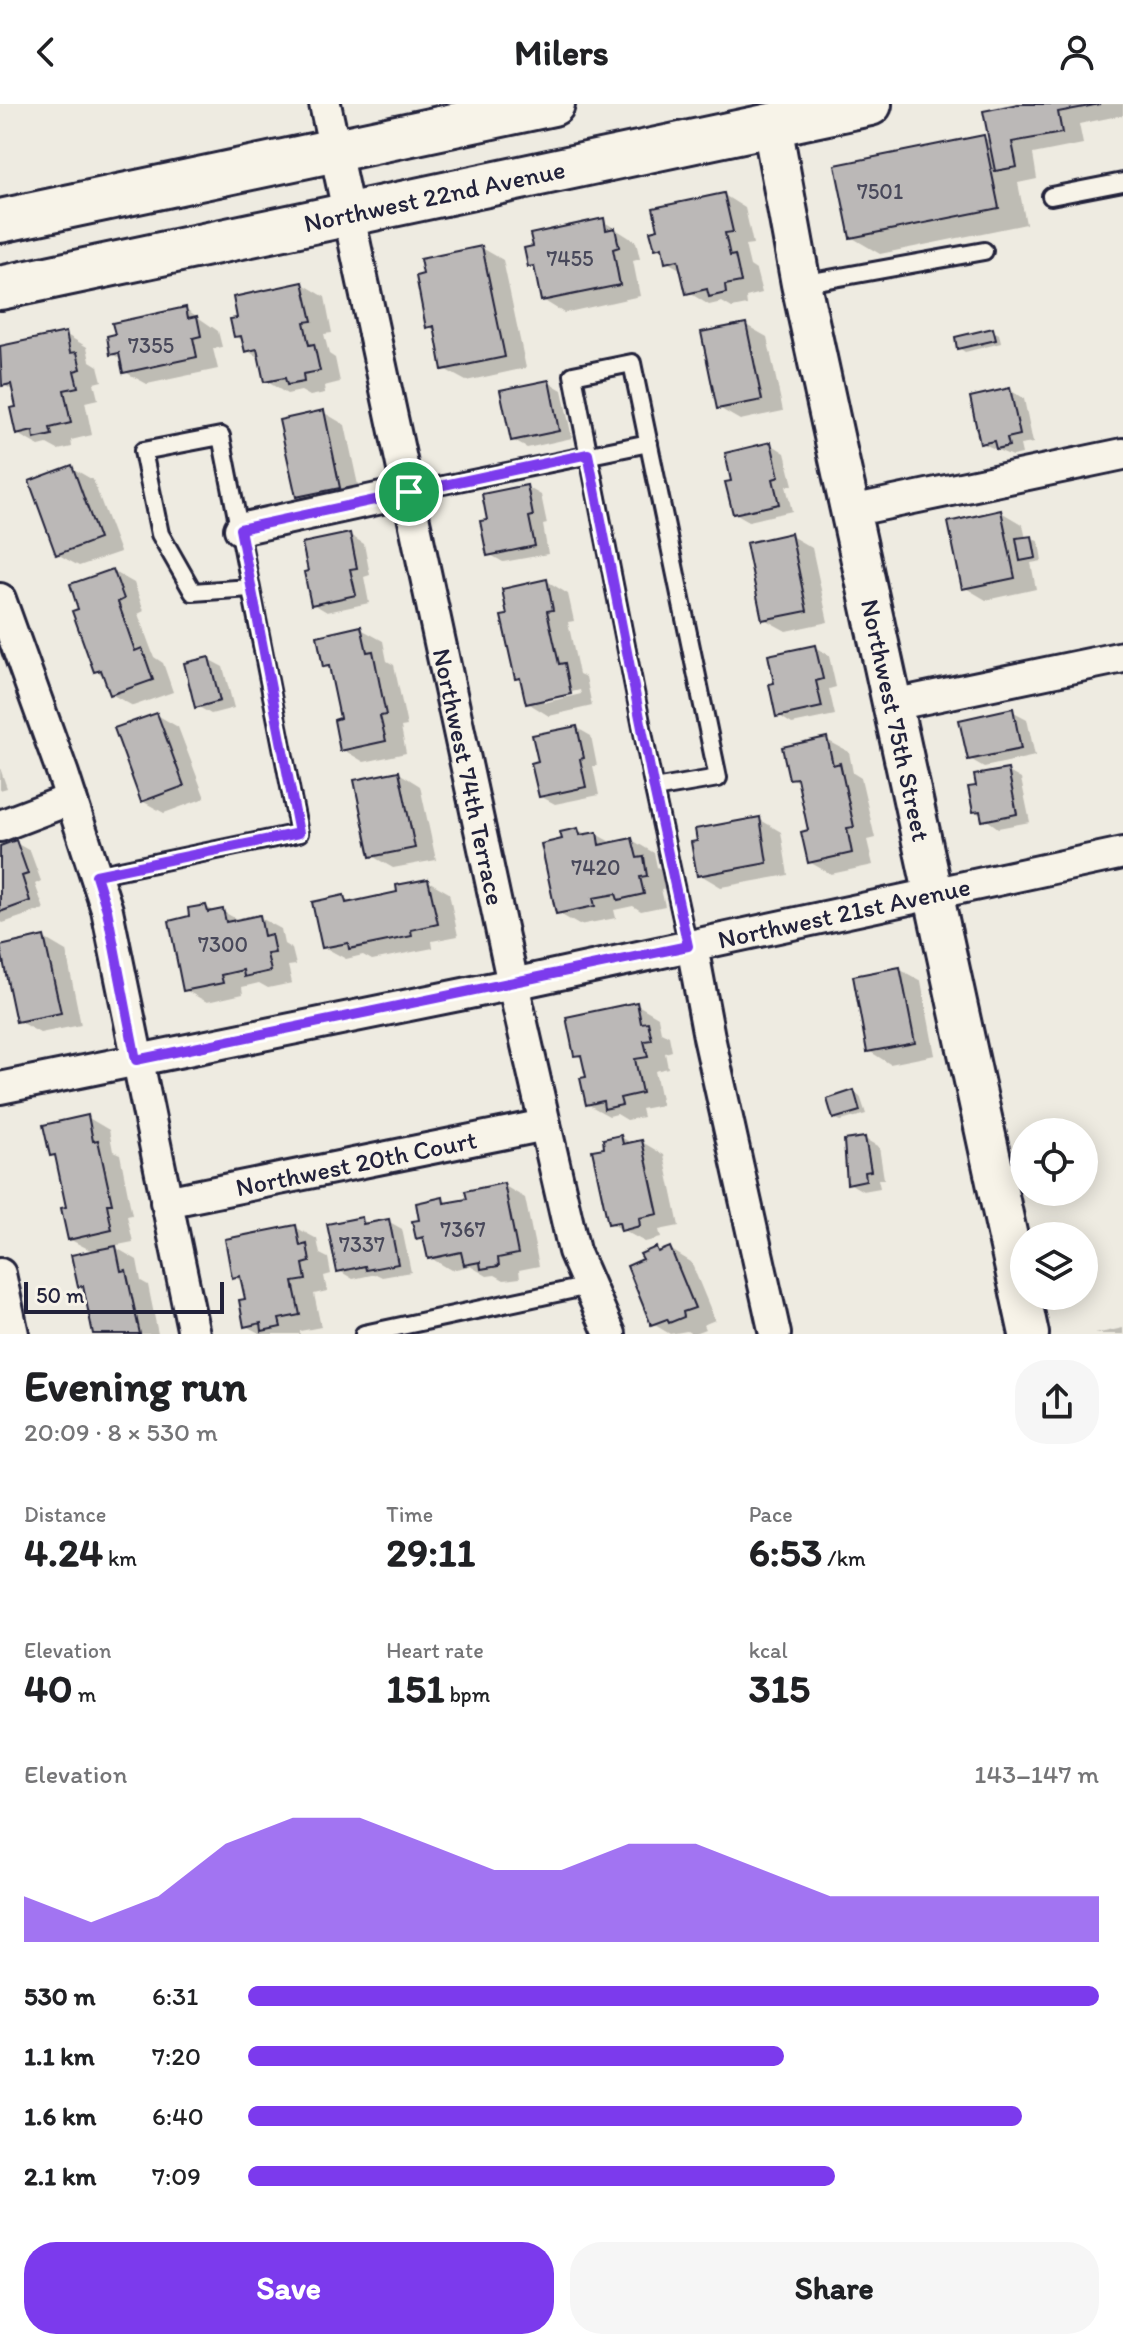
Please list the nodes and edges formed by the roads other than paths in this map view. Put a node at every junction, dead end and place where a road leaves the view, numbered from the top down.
1 (325, 104) edge
2 (553, 104) edge
3 (870, 104) edge
4 (769, 114) edge
5 (334, 151) junction
6 (1123, 182) edge
7 (1051, 196) dead end
8 (350, 213) junction
9 (0, 221) edge
10 (984, 251) dead end
11 (801, 284) junction
12 (0, 288) edge
13 (649, 443) junction
14 (588, 454) junction
15 (1123, 454) edge
16 (409, 492) junction
17 (851, 511) junction
18 (240, 529) junction
19 (250, 588) junction
20 (0, 599) edge
21 (1123, 657) edge
22 (892, 705) junction
23 (654, 789) junction
24 (71, 799) junction
25 (0, 826) edge
26 (1123, 853) edge
27 (96, 875) junction
28 (932, 894) junction
29 (690, 946) junction
30 (513, 984) junction
31 (136, 1060) junction
32 (0, 1088) edge
33 (545, 1125) junction
34 (166, 1202) junction
35 (0, 1274) edge
36 (589, 1286) junction
37 (13, 1334) edge
38 (194, 1334) edge
39 (364, 1334) edge
40 (610, 1334) edge
41 (775, 1334) edge
42 (1029, 1334) edge

1 - 5 street, Northwest 74th Terrace
2 - 5 main road
3 - 4 main road, Northwest 22nd Avenue
4 - 8 main road, Northwest 22nd Avenue
4 - 11 street, Northwest 75th Street
5 - 8 street, Northwest 74th Terrace
5 - 9 main road
6 - 7 lane
8 - 12 main road, Northwest 22nd Avenue
8 - 16 street, Northwest 74th Terrace
10 - 11 lane
11 - 17 street, Northwest 75th Street
13 - 14 lane
13 - 14 lane
13 - 23 lane
14 - 16 lane
14 - 23 lane
15 - 17 street
16 - 18 street
16 - 30 street, Northwest 74th Terrace
17 - 22 street, Northwest 75th Street
18 - 19 lane
18 - 19 lane
19 - 27 lane
20 - 24 street
21 - 22 street
22 - 28 street, Northwest 75th Street
23 - 29 lane
24 - 25 street
24 - 27 street
26 - 28 street, Northwest 21st Avenue
27 - 31 street
28 - 29 street, Northwest 21st Avenue
28 - 42 street, Northwest 75th Street
29 - 30 street, Northwest 21st Avenue
29 - 41 street
30 - 31 street, Northwest 21st Avenue
30 - 33 street, Northwest 74th Terrace
31 - 32 street, Northwest 21st Avenue
31 - 34 street
33 - 34 street, Northwest 20th Court
33 - 36 street, Northwest 74th Terrace
34 - 38 street
35 - 37 street
36 - 39 lane
36 - 40 street, Northwest 74th Terrace

